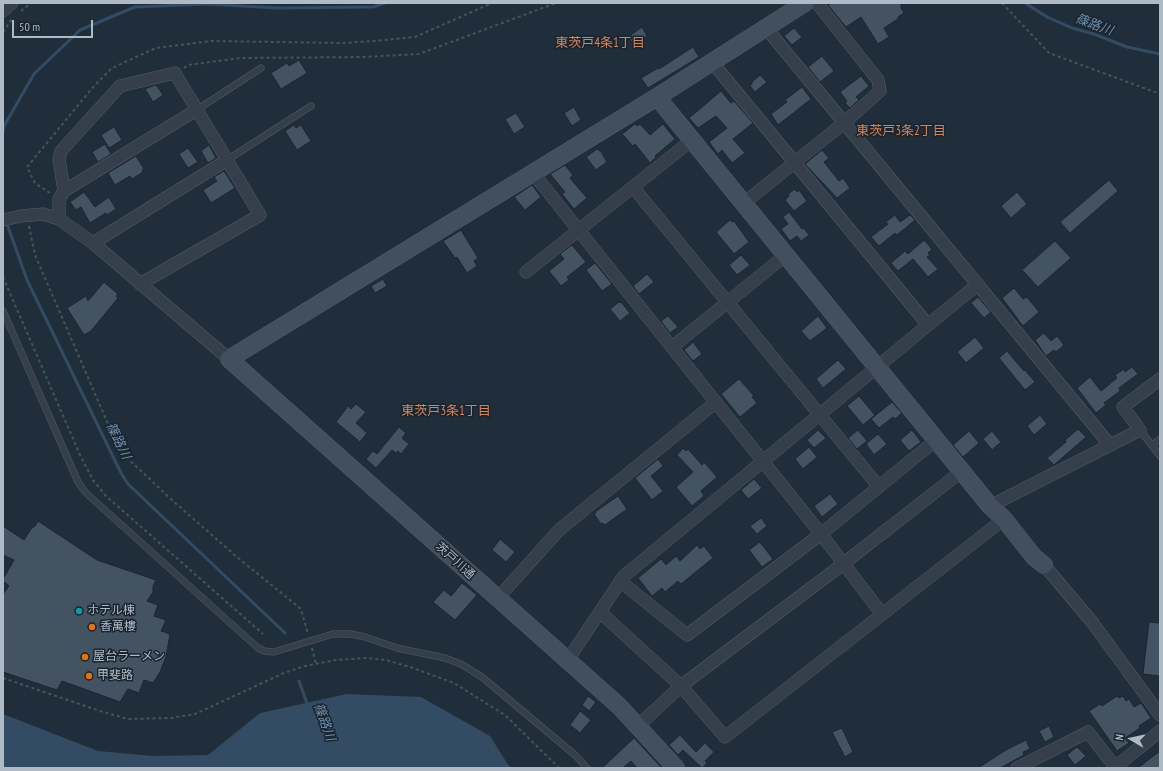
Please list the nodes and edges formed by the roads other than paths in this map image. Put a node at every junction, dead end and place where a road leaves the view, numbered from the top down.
1 (805, 3) edge
2 (816, 3) edge
3 (16, 7) edge
4 (9, 13) edge
5 (766, 28) junction
6 (712, 62) junction
7 (261, 68) dead end
8 (657, 97) junction
9 (311, 106) dead end
10 (198, 109) junction
11 (845, 122) junction
12 (692, 140) junction
13 (227, 160) junction
14 (794, 162) junction
15 (533, 173) junction
16 (633, 187) junction
17 (61, 195) junction
18 (744, 203) junction
19 (59, 219) junction
20 (3, 220) edge
21 (578, 230) junction
22 (92, 243) junction
23 (786, 255) junction
24 (526, 272) dead end
25 (140, 284) junction
26 (978, 284) junction
27 (727, 302) junction
28 (3, 311) edge
29 (928, 325) junction
30 (672, 347) junction
31 (229, 359) junction
32 (877, 368) junction
33 (1160, 379) edge
34 (716, 402) junction
35 (819, 415) junction
36 (1140, 430) junction
37 (1160, 438) edge
38 (936, 440) junction
39 (1110, 445) junction
40 (1152, 445) junction
41 (1160, 456) edge
42 (763, 461) junction
43 (962, 471) junction
44 (879, 487) junction
45 (990, 506) junction
46 (1004, 519) junction
47 (820, 534) junction
48 (843, 564) junction
49 (1044, 565) joint
50 (620, 581) junction
51 (498, 598) junction
52 (600, 612) junction
53 (882, 614) junction
54 (567, 661) junction
55 (681, 686) junction
56 (1160, 715) edge
57 (638, 726) junction
58 (1160, 731) edge
59 (1115, 767) edge
60 (587, 768) edge
61 (676, 768) edge
62 (1017, 768) edge

1 - 5 street
2 - 11 street
3 - 4 street
5 - 6 street
5 - 11 street
6 - 8 street
6 - 14 street
7 - 10 lane
8 - 12 street
8 - 15 street
9 - 13 lane
10 - 13 street
10 - 17 street
10 - 17 street
11 - 14 street
11 - 26 street
12 - 16 street
12 - 18 street
13 - 22 street
13 - 25 street
14 - 18 street
14 - 29 street
15 - 21 street
15 - 31 street
16 - 21 street
16 - 27 street
17 - 19 street
18 - 23 street
19 - 20 street
19 - 22 street
21 - 24 street
21 - 30 street
22 - 25 street
23 - 27 street
23 - 32 street
25 - 31 street
26 - 29 street
26 - 39 street
27 - 30 street
27 - 35 street
28 - 60 lane
29 - 32 street
30 - 34 street
31 - 51 street, 茨戸川通
32 - 35 street
32 - 38 street
33 - 36 street
34 - 42 street
34 - 51 street
35 - 42 street
35 - 44 street
36 - 39 street
36 - 40 lane
37 - 40 lane
38 - 43 street
38 - 44 street
39 - 45 street
40 - 41 lane
42 - 47 street
42 - 50 street
43 - 45 street
43 - 48 street
44 - 47 street
45 - 46 street
46 - 49 street
46 - 53 street
47 - 48 street
47 - 50 street
48 - 53 street
48 - 55 street
49 - 56 street
50 - 52 street
51 - 54 street, 茨戸川通
52 - 54 street
52 - 55 street
53 - 55 street
54 - 57 street, 茨戸川通
55 - 57 street
57 - 61 street, 茨戸川通
58 - 59 street
59 - 62 street

